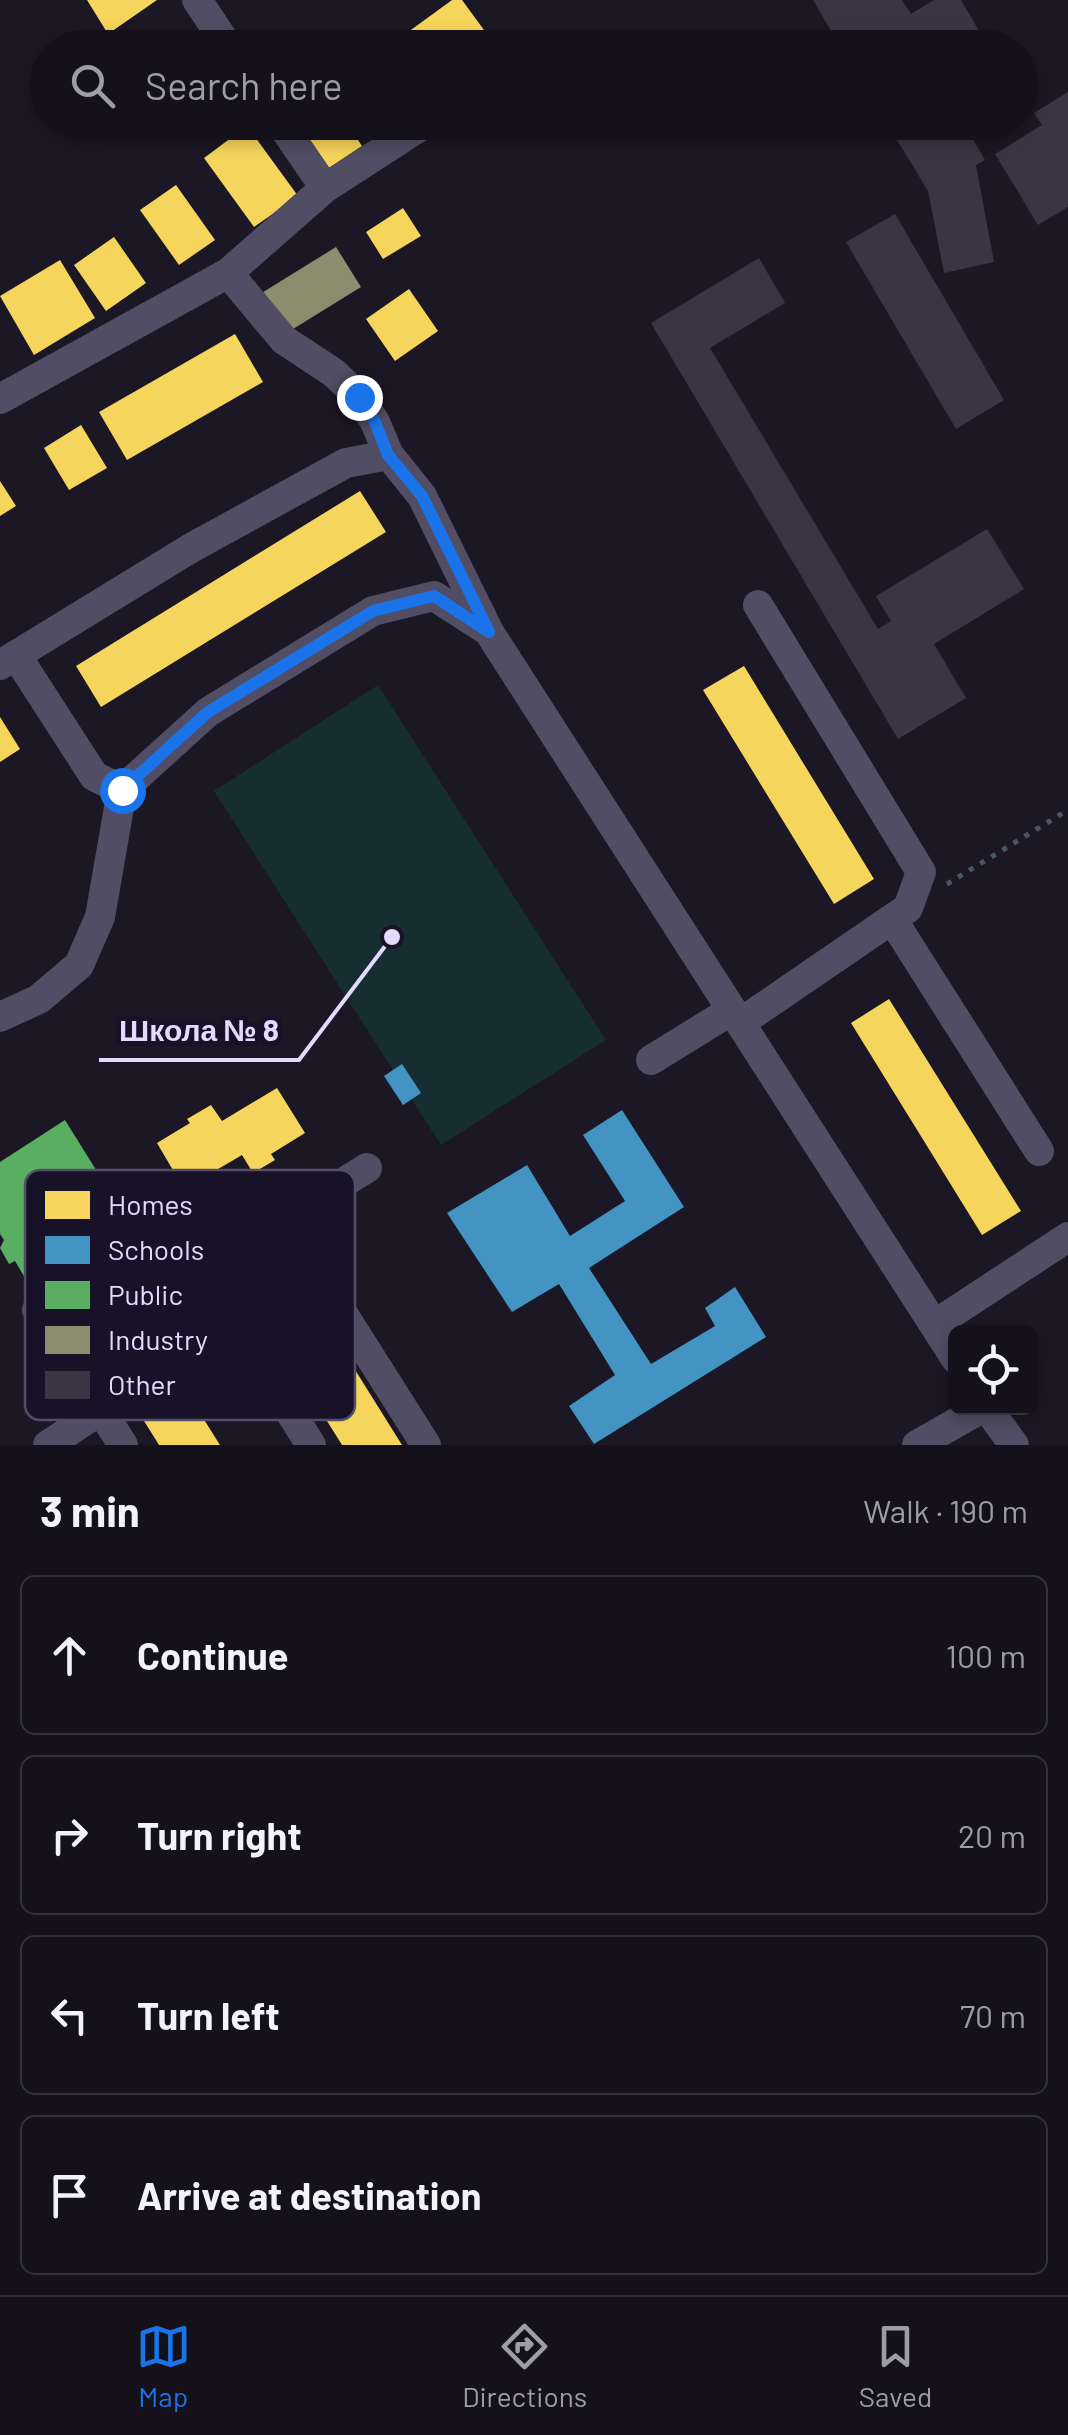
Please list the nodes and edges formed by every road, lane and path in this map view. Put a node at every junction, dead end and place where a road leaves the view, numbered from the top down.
1 (197, 0) edge
2 (218, 30) edge
3 (292, 140) edge
4 (398, 140) edge
5 (325, 188) junction
6 (228, 273) junction
7 (0, 399) edge
8 (388, 455) junction
9 (758, 605) dead end
10 (489, 632) junction
11 (8, 660) edge
12 (122, 790) junction
13 (1068, 810) edge
14 (900, 914) junction
15 (0, 1017) edge
16 (736, 1017) junction
17 (651, 1060) dead end
18 (1039, 1151) dead end
19 (368, 1168) dead end
20 (355, 1176) edge
21 (1068, 1237) edge
22 (934, 1325) junction
23 (355, 1334) edge
24 (948, 1347) edge
25 (972, 1415) edge
26 (990, 1415) edge
27 (86, 1420) edge
28 (108, 1420) edge
29 (295, 1420) edge
30 (48, 1445) edge
31 (124, 1445) edge
32 (311, 1445) edge
33 (426, 1445) edge
34 (918, 1445) edge
35 (1014, 1445) edge

1 - 2 street
3 - 5 street
4 - 5 street
5 - 6 street
6 - 7 street
6 - 8 street
8 - 10 street
8 - 11 street
9 - 14 street
10 - 12 street
10 - 16 street
11 - 12 street
12 - 15 street
13 - 14 path
14 - 16 street
14 - 18 street
16 - 17 street
16 - 22 street
19 - 20 street
21 - 22 street
22 - 24 street
23 - 33 street
25 - 34 street
26 - 35 street
27 - 30 street
28 - 31 street
29 - 32 street

